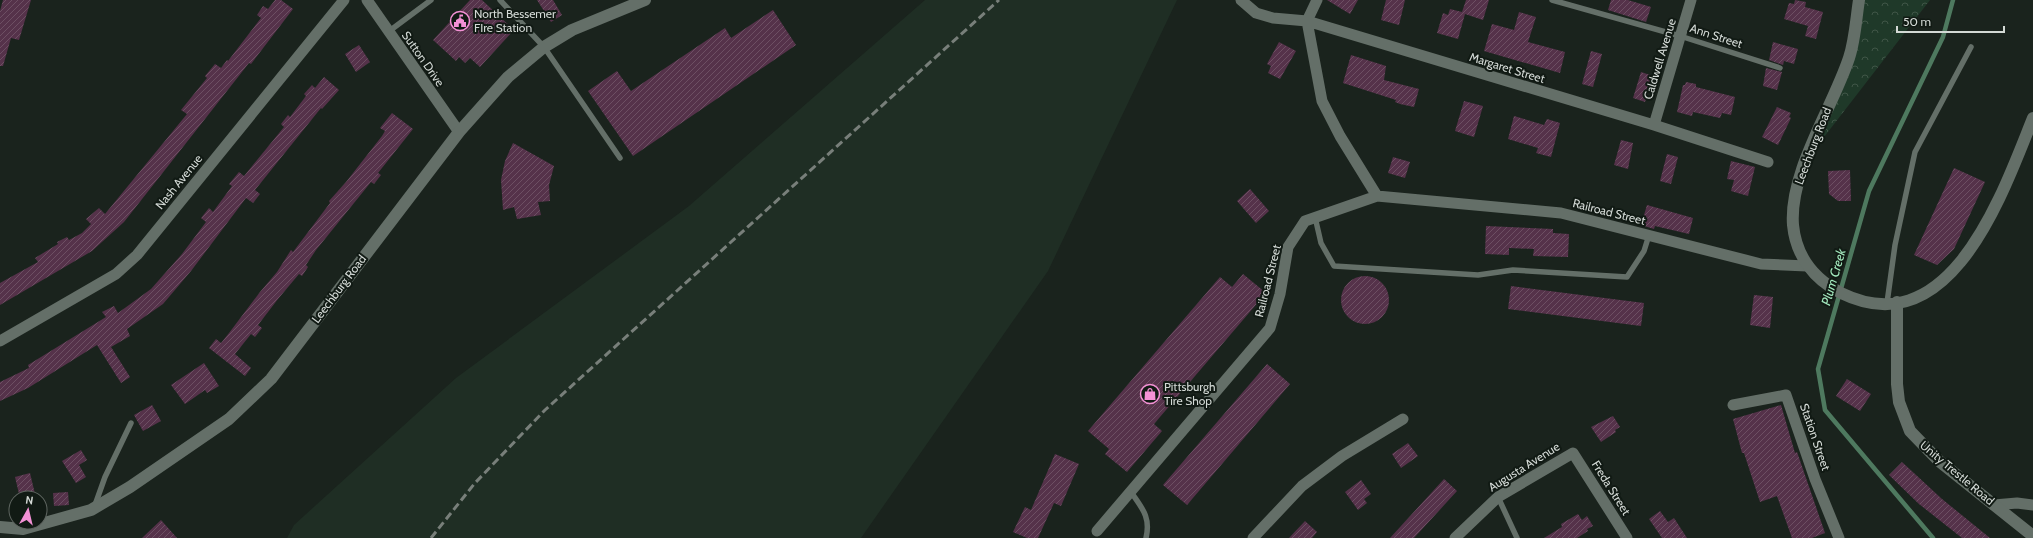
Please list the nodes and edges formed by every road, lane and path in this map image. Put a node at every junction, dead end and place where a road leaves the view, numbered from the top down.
1 (344, 0) edge
2 (367, 0) edge
3 (431, 0) edge
4 (500, 0) edge
5 (645, 0) edge
6 (1241, 0) edge
7 (1317, 0) edge
8 (1552, 0) edge
9 (1691, 0) edge
10 (1859, 0) edge
11 (1307, 21) junction
12 (388, 32) junction
13 (1680, 36) junction
14 (544, 47) junction
15 (1971, 47) dead end
16 (1780, 68) dead end
17 (2033, 118) edge
18 (1654, 125) junction
19 (459, 132) junction
20 (620, 158) dead end
21 (1768, 162) dead end
22 (1377, 196) junction
23 (1315, 217) junction
24 (1649, 236) junction
25 (1807, 266) junction
26 (1892, 303) junction
27 (0, 341) edge
28 (1733, 405) dead end
29 (1403, 419) dead end
30 (131, 423) dead end
31 (1573, 453) joint
32 (1131, 492) junction
33 (1498, 497) junction
34 (1994, 505) junction
35 (2033, 506) edge
36 (95, 507) junction
37 (0, 527) edge
38 (1097, 531) dead end
39 (2033, 536) edge
40 (1146, 538) edge
41 (1253, 538) edge
42 (1456, 538) edge
43 (1517, 538) edge
44 (1627, 538) edge
45 (1839, 538) edge

1 - 27 street, Nash Avenue
2 - 12 street, Sutton Drive
3 - 12 lane
4 - 14 lane
5 - 14 street, Leechburg Road
6 - 11 street, Margaret Street
7 - 11 street
8 - 13 lane, Ann Street
9 - 13 street, Caldwell Avenue
10 - 25 street, Leechburg Road
11 - 18 street, Margaret Street
11 - 22 street
12 - 19 street, Sutton Drive
13 - 16 lane, Ann Street
13 - 18 street, Caldwell Avenue
14 - 19 street, Leechburg Road
14 - 20 lane
15 - 26 lane
17 - 26 street, Leechburg Road
18 - 21 street, Margaret Street
19 - 36 street, Leechburg Road
22 - 23 street, Railroad Street
22 - 24 street, Railroad Street
23 - 24 lane
23 - 32 street, Railroad Street
24 - 25 street, Railroad Street
25 - 26 street, Leechburg Road
26 - 34 street, Unity Trestle Road
28 - 45 street, Station Street
29 - 41 street
30 - 36 lane
31 - 33 street, Augusta Avenue
31 - 44 street, Freda Street
32 - 38 street, Railroad Street
32 - 40 lane
33 - 42 street, Augusta Avenue
33 - 43 lane
34 - 35 street
34 - 39 street, Unity Trestle Road
36 - 37 street, Leechburg Road

